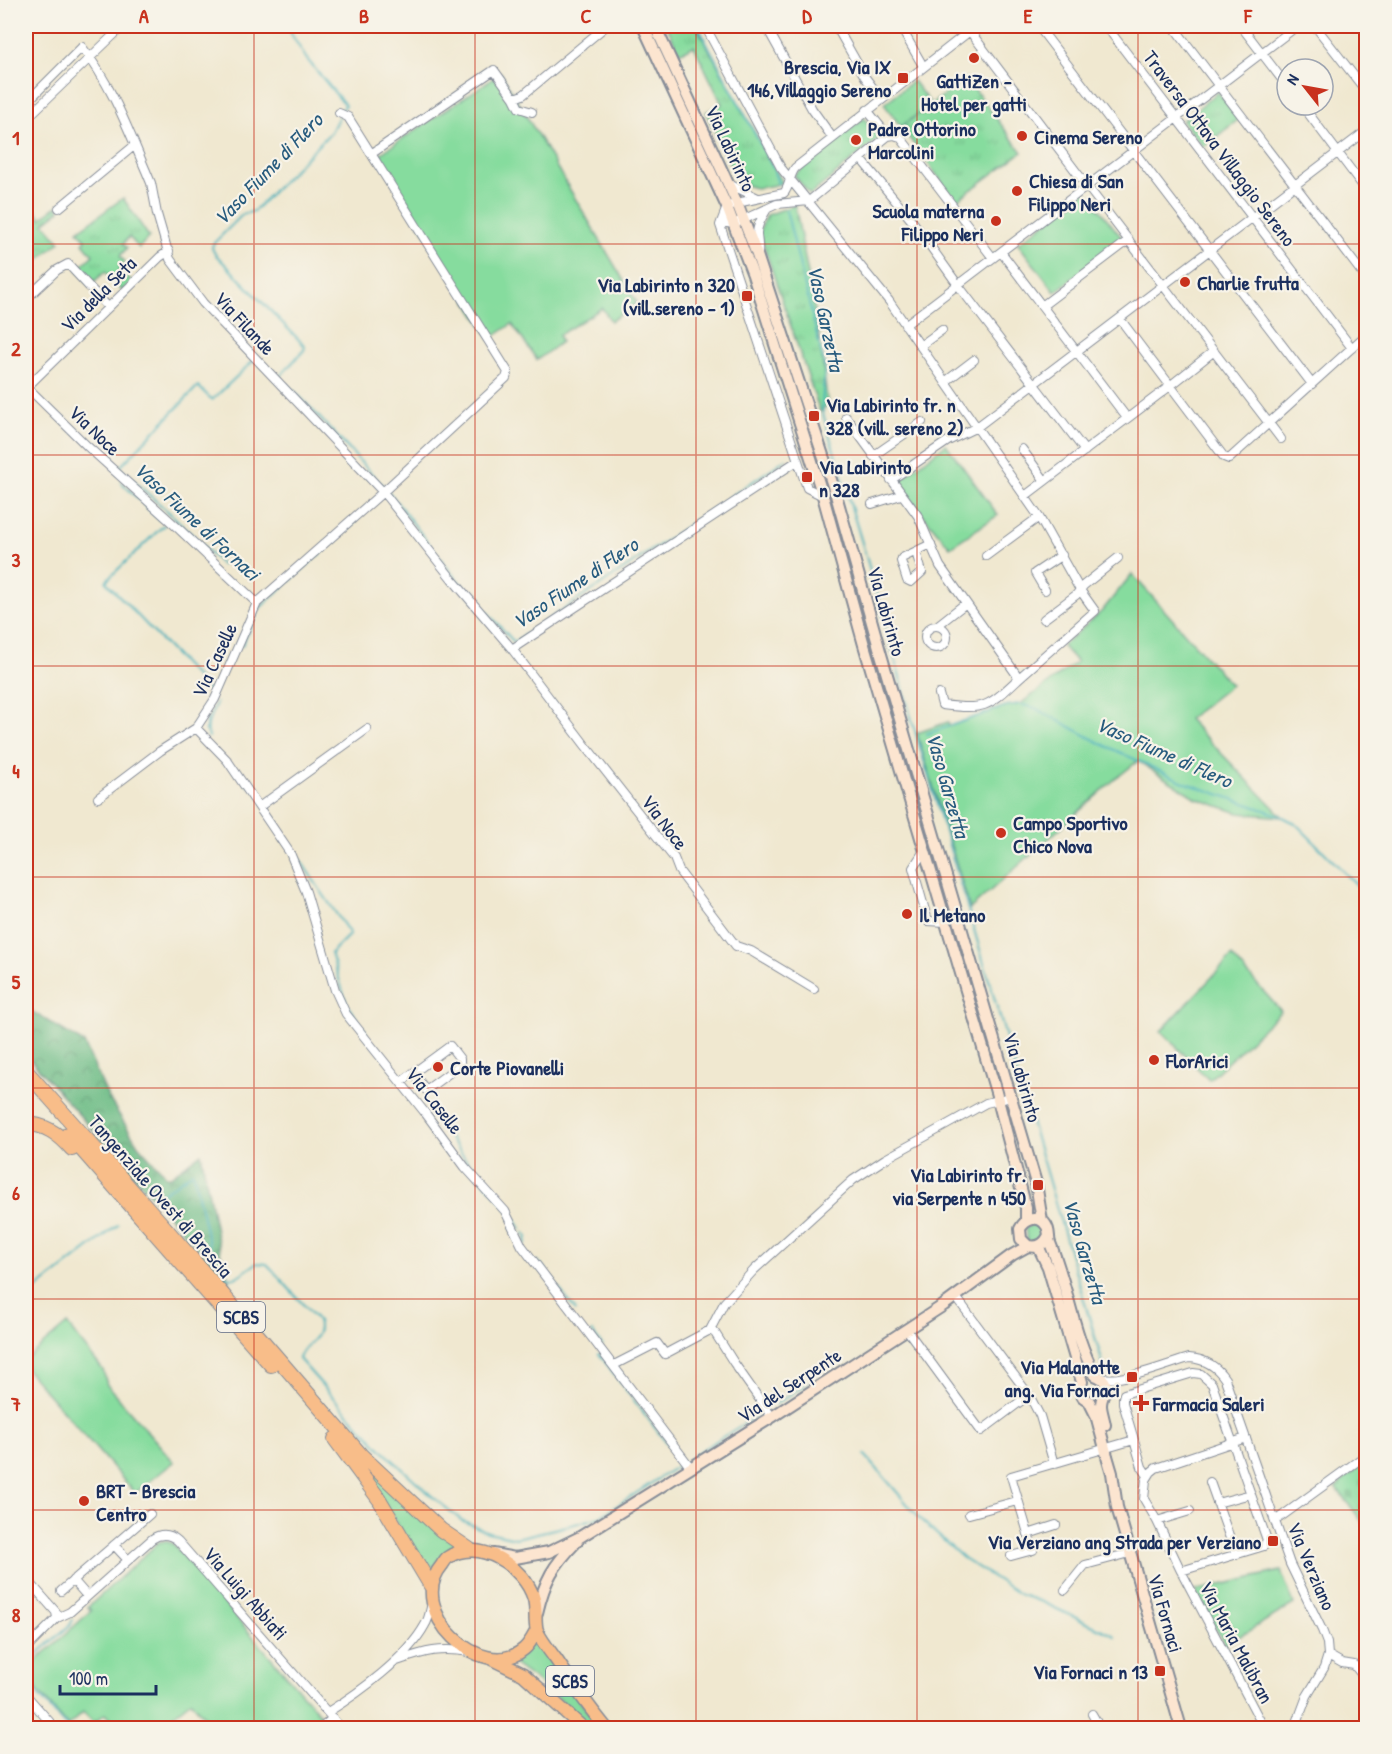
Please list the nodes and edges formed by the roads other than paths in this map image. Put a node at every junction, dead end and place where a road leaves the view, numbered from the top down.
1 (120, 26) edge
2 (606, 26) edge
3 (643, 26) edge
4 (655, 26) edge
5 (705, 26) edge
6 (766, 26) edge
7 (836, 26) edge
8 (900, 26) edge
9 (1038, 26) edge
10 (1106, 26) edge
11 (1173, 26) edge
12 (1241, 26) edge
13 (1297, 26) edge
14 (1315, 26) edge
15 (970, 27) edge
16 (1262, 53) junction
17 (90, 57) junction
18 (923, 66) junction
19 (1275, 70) edge
20 (1219, 85) junction
21 (1362, 86) dead end
22 (514, 98) junction
23 (881, 99) junction
24 (26, 103) edge
25 (867, 110) junction
26 (532, 112) dead end
27 (339, 113) dead end
28 (1311, 117) edge
29 (1176, 118) junction
30 (26, 119) edge
31 (1366, 131) edge
32 (888, 136) junction
33 (832, 137) junction
34 (135, 145) junction
35 (1134, 151) junction
36 (1338, 153) junction
37 (371, 154) junction
38 (861, 159) junction
39 (790, 179) junction
40 (728, 183) junction
41 (1295, 185) junction
42 (1087, 186) junction
43 (1366, 190) edge
44 (758, 198) junction
45 (809, 201) junction
46 (732, 205) junction
47 (59, 208) dead end
48 (767, 209) junction
49 (1253, 217) junction
50 (721, 222) junction
51 (738, 222) junction
52 (1129, 240) junction
53 (169, 250) junction
54 (1210, 250) junction
55 (1000, 252) junction
56 (758, 255) junction
57 (993, 258) junction
58 (1366, 278) edge
59 (958, 285) junction
60 (1164, 285) junction
61 (26, 299) edge
62 (1042, 306) junction
63 (108, 307) junction
64 (1119, 319) junction
65 (905, 325) junction
66 (942, 330) dead end
67 (1366, 335) edge
68 (920, 346) junction
69 (1352, 348) junction
70 (1214, 351) junction
71 (1077, 352) junction
72 (974, 360) dead end
73 (945, 382) junction
74 (1034, 384) junction
75 (1312, 384) junction
76 (1170, 386) junction
77 (26, 387) edge
78 (846, 417) dead end
79 (1127, 418) junction
80 (922, 422) dead end
81 (1269, 422) junction
82 (977, 427) junction
83 (1281, 439) dead end
84 (1022, 449) dead end
85 (1085, 452) junction
86 (873, 456) junction
87 (797, 461) junction
88 (891, 480) junction
89 (1045, 481) junction
90 (383, 492) junction
91 (823, 495) junction
92 (901, 495) junction
93 (1025, 496) junction
94 (872, 504) dead end
95 (1039, 517) junction
96 (931, 544) junction
97 (916, 552) dead end
98 (1062, 555) junction
99 (986, 556) dead end
100 (1118, 558) dead end
101 (1045, 590) dead end
102 (1080, 590) junction
103 (257, 603) junction
104 (966, 603) junction
105 (1044, 619) dead end
106 (938, 625) dead end
107 (512, 650) junction
108 (1019, 678) junction
109 (939, 694) dead end
110 (196, 728) junction
111 (367, 729) dead end
112 (98, 798) dead end
113 (259, 807) junction
114 (924, 851) junction
115 (945, 922) junction
116 (978, 986) junction
117 (814, 989) dead end
118 (965, 989) junction
119 (26, 1071) edge
120 (413, 1073) junction
121 (401, 1082) junction
122 (26, 1085) edge
123 (1011, 1097) junction
124 (998, 1100) junction
125 (26, 1124) edge
126 (116, 1189) junction
127 (1026, 1221) junction
128 (1042, 1221) junction
129 (1048, 1237) junction
130 (1029, 1244) junction
131 (956, 1297) junction
132 (710, 1330) junction
133 (907, 1330) junction
134 (1170, 1364) junction
135 (614, 1365) junction
136 (1175, 1378) junction
137 (1082, 1382) junction
138 (1101, 1385) junction
139 (1029, 1395) junction
140 (1089, 1401) junction
141 (772, 1417) junction
142 (1246, 1438) junction
143 (1134, 1440) junction
144 (1232, 1444) junction
145 (1108, 1447) junction
146 (1366, 1455) edge
147 (1054, 1464) junction
148 (692, 1468) junction
149 (1148, 1476) junction
150 (1210, 1482) dead end
151 (1251, 1494) junction
152 (1017, 1501) junction
153 (1217, 1503) junction
154 (1190, 1511) dead end
155 (150, 1514) dead end
156 (969, 1514) dead end
157 (1157, 1521) junction
158 (1275, 1521) junction
159 (1056, 1525) dead end
160 (1028, 1534) junction
161 (580, 1537) junction
162 (114, 1545) junction
163 (469, 1549) junction
164 (487, 1552) junction
165 (1130, 1553) junction
166 (1236, 1555) junction
167 (1011, 1556) dead end
168 (128, 1560) junction
169 (1181, 1571) junction
170 (26, 1578) edge
171 (73, 1580) junction
172 (431, 1586) junction
173 (1065, 1590) dead end
174 (61, 1591) dead end
175 (87, 1596) junction
176 (432, 1603) junction
177 (536, 1616) junction
178 (57, 1618) junction
179 (537, 1630) junction
180 (26, 1649) edge
181 (474, 1652) junction
182 (1328, 1655) junction
183 (489, 1657) junction
184 (396, 1662) junction
185 (1366, 1680) edge
186 (26, 1695) edge
187 (1092, 1714) dead end
188 (331, 1715) junction
189 (55, 1728) edge
190 (321, 1728) edge
191 (341, 1728) edge
192 (584, 1728) edge
193 (606, 1728) edge
194 (1100, 1728) edge
195 (1180, 1728) edge
196 (1264, 1728) edge
197 (1295, 1728) edge

1 - 17 street
2 - 22 street
3 - 46 street, Via Labirinto
4 - 40 street, Via Labirinto
5 - 39 street, Via Labirinto
6 - 33 street
7 - 23 street
8 - 18 street
9 - 35 street
10 - 29 street, Traversa Ottava Villaggio Sereno
11 - 20 street
12 - 16 street
13 - 16 street
14 - 21 street
15 - 18 street
15 - 42 street
16 - 19 street
16 - 20 street
17 - 24 street
17 - 30 street
17 - 34 street, Via Filande
18 - 23 street
20 - 29 street
20 - 41 street
22 - 26 street
22 - 37 street
23 - 25 street
25 - 32 street
25 - 33 street
27 - 37 street
28 - 36 street
29 - 35 street
29 - 49 street, Traversa Ottava Villaggio Sereno
31 - 36 street
32 - 38 street
32 - 57 street
33 - 39 street
34 - 47 street
34 - 53 street, Via Filande
35 - 42 street
35 - 54 street
36 - 41 street
36 - 43 street
37 - 90 street
38 - 45 street
38 - 59 street
39 - 44 street
39 - 45 street, Via Labirinto
40 - 44 street
40 - 46 street, Via Labirinto
41 - 49 street
41 - 58 street
42 - 52 street
42 - 55 street
44 - 46 street
45 - 48 street
45 - 65 street, Via Labirinto
46 - 50 street
46 - 51 street, Via Labirinto
48 - 51 street
48 - 56 street
49 - 54 street
49 - 69 street, Traversa Ottava Villaggio Sereno
50 - 51 street
50 - 87 street
51 - 56 street, Via Labirinto
51 - 91 street, Via Labirinto
52 - 60 street
52 - 62 street
53 - 63 street, Via della Seta
53 - 90 street, Via Filande
54 - 60 street
54 - 75 street
55 - 57 street
55 - 62 street
56 - 116 street, Via Labirinto
57 - 59 street
59 - 65 street
59 - 74 street
60 - 64 street
60 - 70 street
61 - 63 street
62 - 71 street
63 - 77 street, Via della Seta
64 - 71 street
64 - 76 street
65 - 68 street, Via Labirinto
66 - 68 street
67 - 69 street
68 - 73 street, Via Labirinto
69 - 75 street
70 - 76 street
70 - 81 street
71 - 74 street
71 - 79 street
72 - 73 street
73 - 82 street, Via Labirinto
74 - 82 street
74 - 85 street
75 - 81 street
76 - 79 street
76 - 81 street
77 - 103 street, Via Noce
78 - 86 street
79 - 85 street
80 - 86 street
81 - 83 street
82 - 88 street
82 - 93 street, Via Labirinto
84 - 89 street
85 - 89 street
86 - 88 street
87 - 91 street
87 - 107 street
88 - 92 street
89 - 93 street
90 - 103 street
90 - 107 street, Via Noce
91 - 114 street, Via Labirinto
92 - 94 street
92 - 96 street
93 - 95 street, Via Labirinto
95 - 98 street, Via Labirinto
95 - 99 street
96 - 97 street
96 - 104 street
98 - 101 street
98 - 102 street, Via Labirinto
100 - 102 street
102 - 105 street
102 - 108 street, Via Labirinto
103 - 110 street, Via Caselle
104 - 106 street
104 - 108 street
107 - 117 street, Via Noce
108 - 109 street
110 - 112 street, Via Caselle
110 - 113 street, Via Caselle
111 - 113 street
113 - 121 street, Via Caselle
114 - 115 street, Via Labirinto
114 - 115 street
115 - 118 street, Via Labirinto
116 - 118 street
116 - 123 street, Via Labirinto
118 - 124 street, Via Labirinto
119 - 163 highway, Tangenziale Ovest di Brescia / SCBS
120 - 120 street
120 - 121 street
121 - 135 street, Via Caselle
122 - 126 highway, Tangenziale Ovest di Brescia / SCBS
123 - 124 street
123 - 128 street, Via Labirinto
124 - 127 street, Via Labirinto
124 - 132 street
125 - 126 highway
126 - 172 highway, Tangenziale Ovest di Brescia / SCBS
127 - 128 street
127 - 130 street
128 - 129 street, Via Fornaci
129 - 130 street
129 - 138 street, Via Fornaci
130 - 131 street, Via del Serpente
130 - 137 street, Via Fornaci
131 - 133 street, Via del Serpente
131 - 139 street
132 - 135 street
132 - 141 street
133 - 139 street
133 - 141 street, Via del Serpente
134 - 136 street
134 - 138 street
134 - 142 street
135 - 148 street, Via Caselle
136 - 143 street
136 - 144 street
137 - 138 street
137 - 140 street, Via Fornaci
138 - 140 street
138 - 145 street, Via Fornaci
139 - 147 street
140 - 145 street, Via Fornaci
141 - 148 street, Via del Serpente
142 - 144 street
142 - 158 street
143 - 145 street
143 - 149 street
144 - 149 street
144 - 151 street
145 - 147 street
145 - 165 street, Via Fornaci
146 - 158 street, Via Verziano
147 - 152 street
148 - 161 street, Via del Serpente
149 - 157 street, Via Maria Malibran
150 - 153 street
151 - 153 street
151 - 166 street, Via Maria Malibran
152 - 156 street
152 - 160 street
153 - 166 street
154 - 157 street
155 - 162 street
157 - 169 street, Via Maria Malibran
158 - 182 street, Via Verziano
159 - 160 street
160 - 167 street
161 - 164 street, Via del Serpente
161 - 177 street, Via del Serpente
162 - 168 street
162 - 171 street
163 - 164 main road, Tangenziale Ovest di Brescia / SCBS
163 - 172 main road
164 - 177 main road, Tangenziale Ovest di Brescia / SCBS
165 - 173 street
165 - 195 street, Via Fornaci
166 - 169 street, Via Maria Malibran
168 - 175 street, Via Luigi Abbiati
168 - 188 street, Via Luigi Abbiati
169 - 196 street, Via Maria Malibran
170 - 178 street
171 - 174 street
171 - 175 street
172 - 176 main road, Tangenziale Ovest di Brescia / SCBS
175 - 178 street, Via Luigi Abbiati
176 - 181 main road, Tangenziale Ovest di Brescia / SCBS
176 - 184 street
177 - 179 main road, Tangenziale Ovest di Brescia / SCBS
178 - 180 street, Via Luigi Abbiati
179 - 183 main road, Tangenziale Ovest di Brescia / SCBS
179 - 193 main road, Tangenziale Ovest di Brescia / SCBS
181 - 183 main road, Tangenziale Ovest di Brescia / SCBS
181 - 184 street
182 - 185 street
182 - 197 street
183 - 192 main road, Tangenziale Ovest di Brescia / SCBS
184 - 188 street
186 - 189 street
187 - 194 street
188 - 190 street
188 - 191 street, Via Luigi Abbiati

